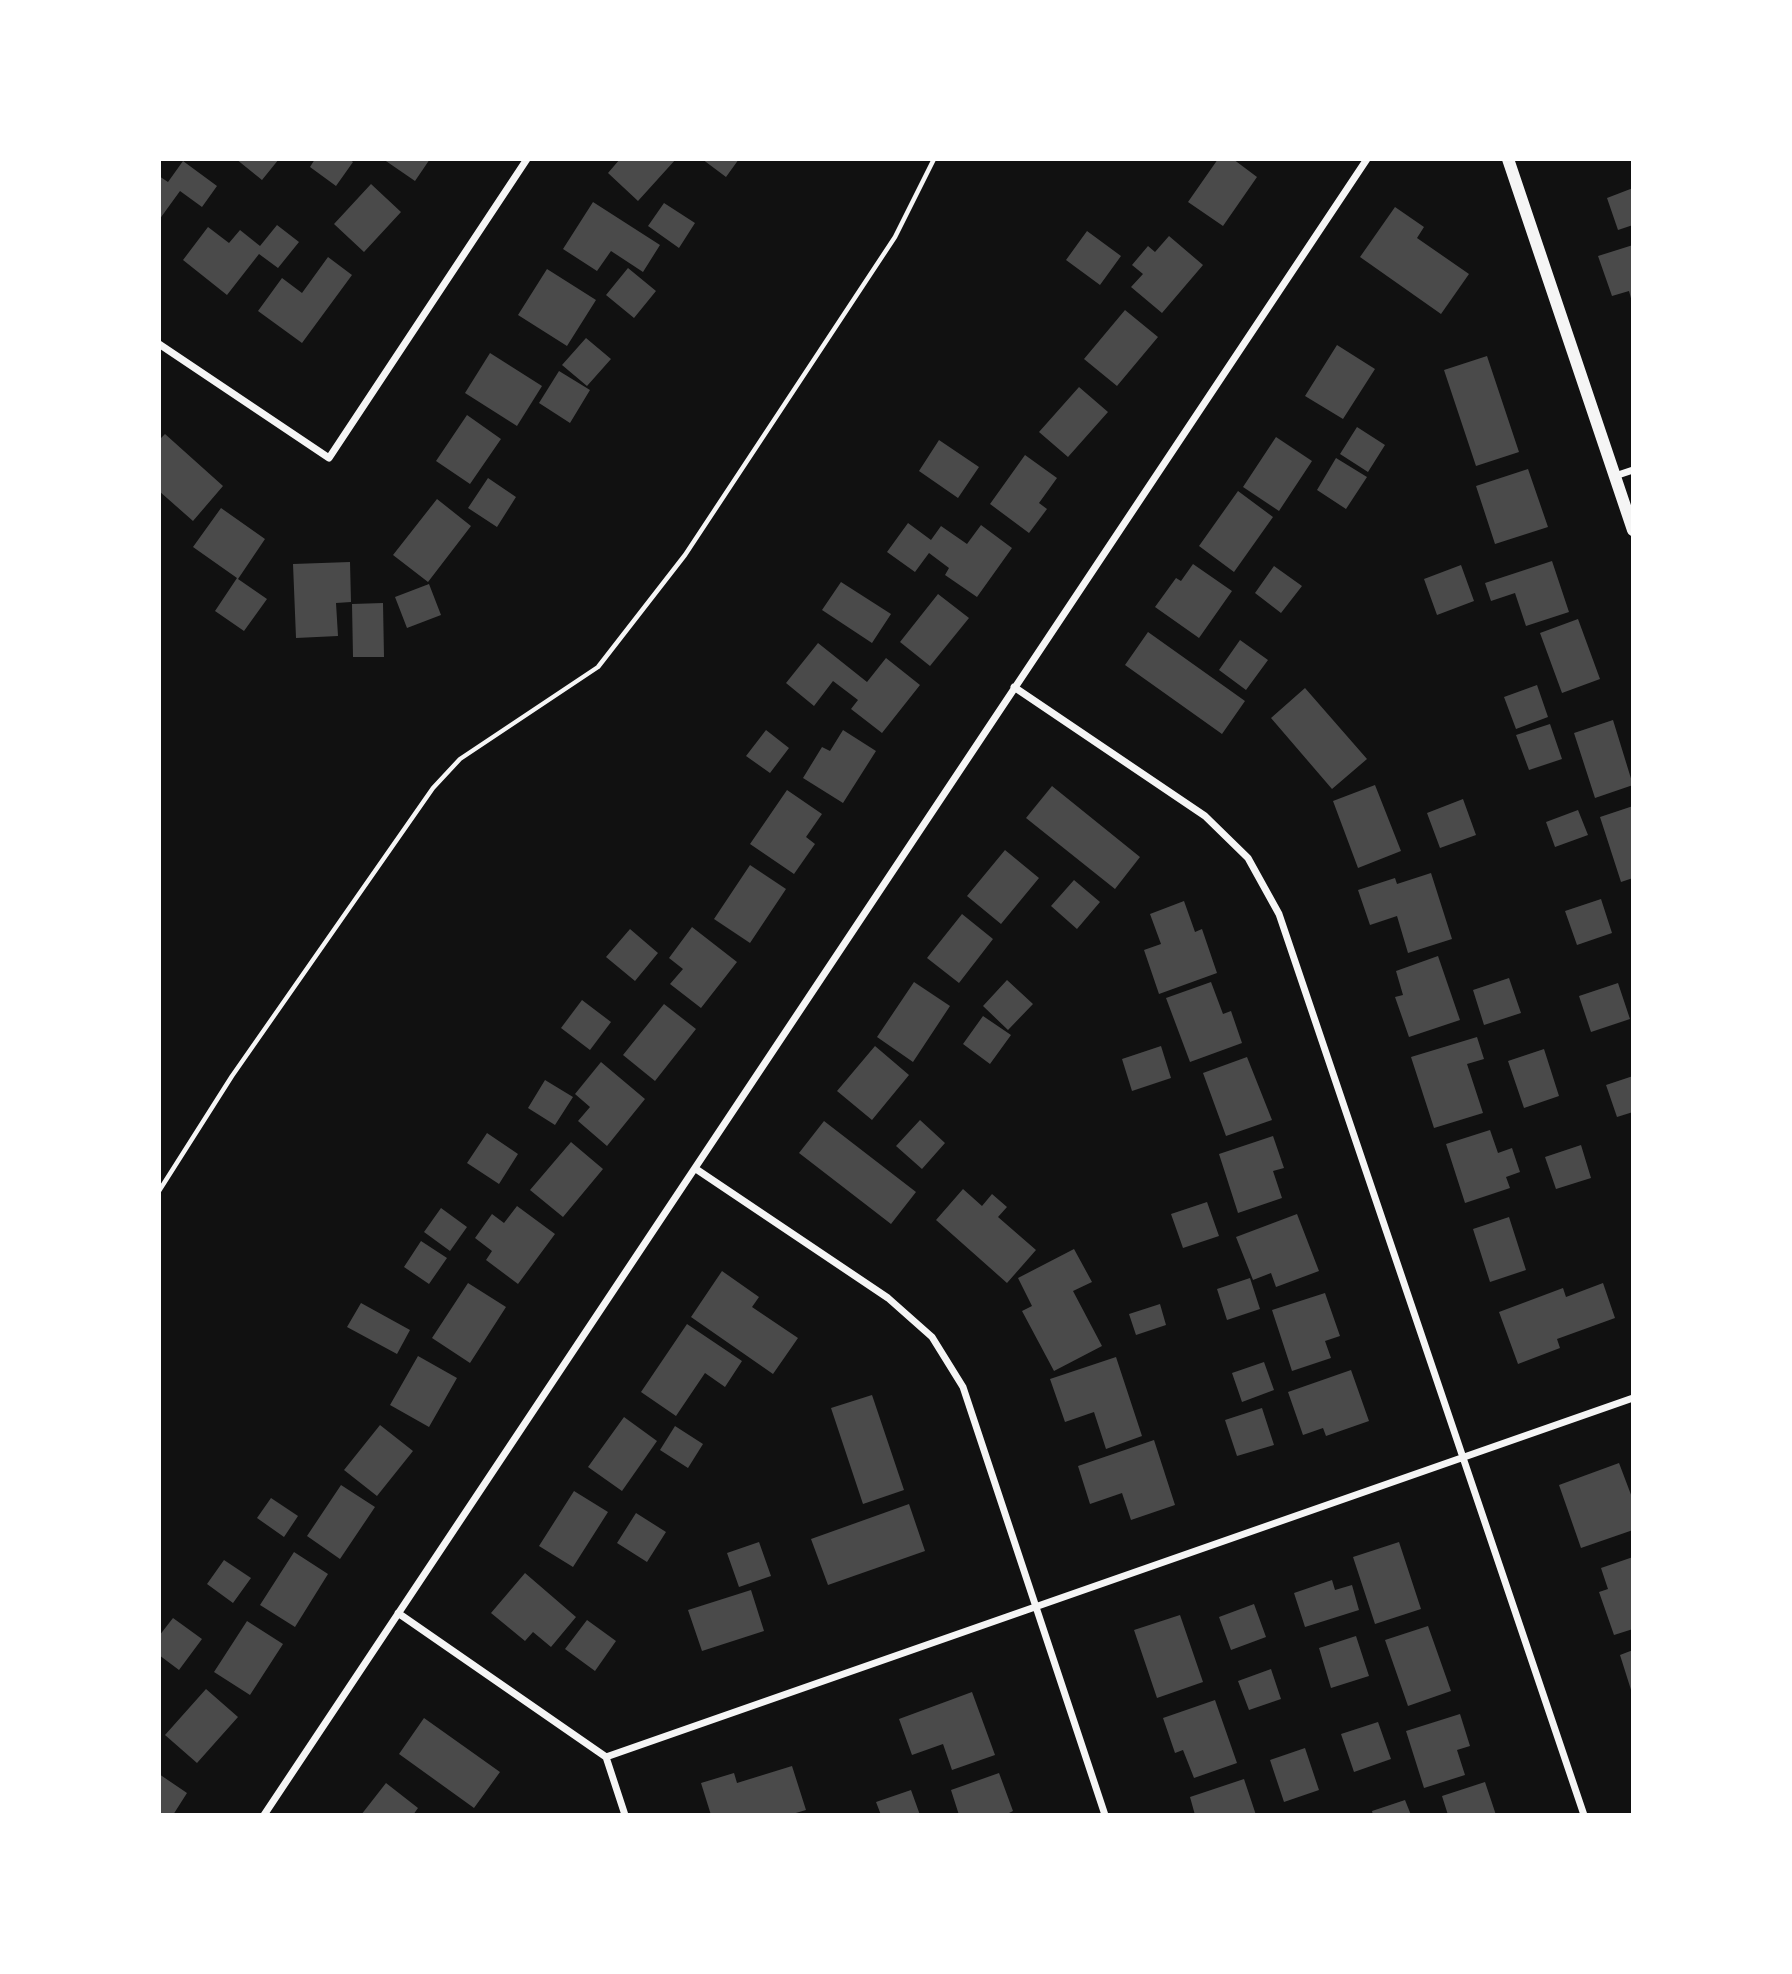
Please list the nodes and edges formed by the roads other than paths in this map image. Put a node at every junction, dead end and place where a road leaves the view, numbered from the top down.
1 (527, 159) edge
2 (1367, 159) edge
3 (1508, 159) edge
4 (159, 344) edge
5 (1633, 470) edge
6 (1615, 476) junction
7 (1633, 530) edge
8 (1014, 687) junction
9 (696, 1169) junction
10 (1633, 1398) edge
11 (1465, 1457) junction
12 (1037, 1609) junction
13 (398, 1613) junction
14 (606, 1757) junction
15 (264, 1815) edge
16 (625, 1815) edge
17 (1105, 1815) edge
18 (1584, 1815) edge

1 - 4 street
2 - 8 street
3 - 6 street
5 - 6 street
6 - 7 street
8 - 9 street
8 - 11 street
9 - 12 street
9 - 13 street
10 - 11 street
11 - 12 street
11 - 18 street
12 - 14 street
12 - 17 street
13 - 14 street
13 - 15 street
14 - 16 street

